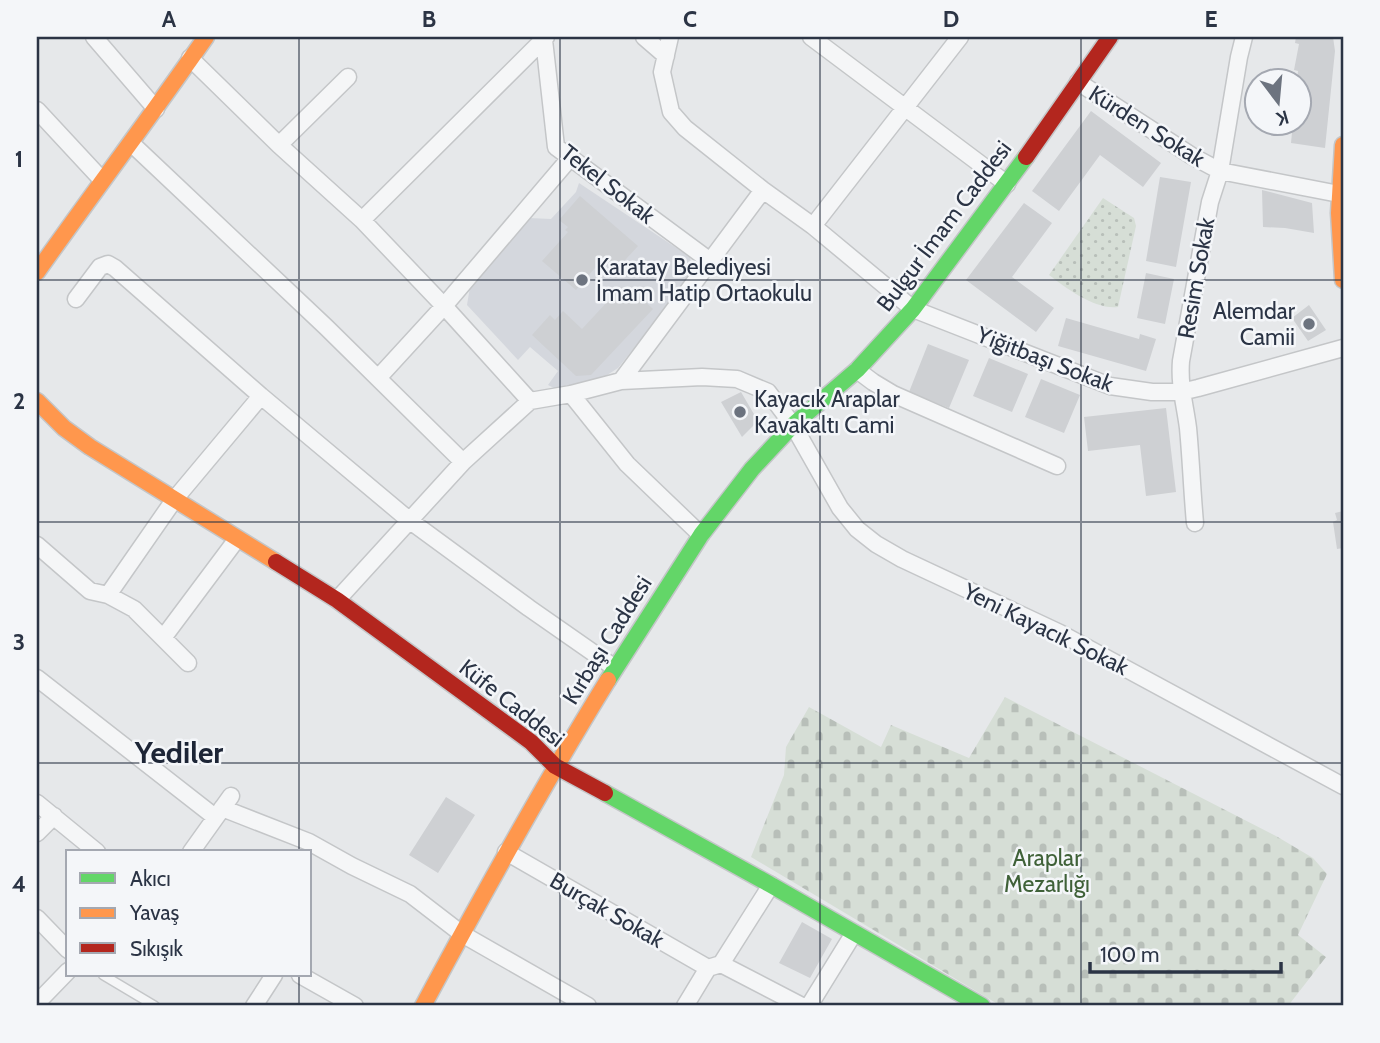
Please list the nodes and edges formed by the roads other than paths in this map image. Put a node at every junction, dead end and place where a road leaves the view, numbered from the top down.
1 (94, 37) edge
2 (206, 37) edge
3 (644, 37) edge
4 (670, 37) edge
5 (811, 37) edge
6 (960, 37) edge
7 (1110, 37) edge
8 (1244, 37) edge
9 (545, 38) edge
10 (666, 56) junction
11 (190, 58) junction
12 (348, 77) dead end
13 (1078, 82) junction
14 (906, 107) junction
15 (156, 109) junction
16 (37, 110) edge
17 (131, 143) junction
18 (279, 145) junction
19 (1343, 145) edge
20 (570, 158) junction
21 (1220, 171) junction
22 (102, 180) junction
23 (1007, 184) junction
24 (763, 190) junction
25 (1339, 194) junction
26 (362, 220) junction
27 (813, 226) junction
28 (710, 261) junction
29 (37, 272) edge
30 (1343, 280) edge
31 (76, 299) dead end
32 (444, 306) junction
33 (913, 309) junction
34 (1343, 348) edge
35 (856, 370) junction
36 (378, 378) junction
37 (621, 381) junction
38 (1181, 392) junction
39 (571, 394) junction
40 (261, 396) junction
41 (37, 401) edge
42 (530, 401) junction
43 (793, 425) junction
44 (463, 462) junction
45 (1057, 466) dead end
46 (174, 500) junction
47 (409, 520) junction
48 (1195, 523) dead end
49 (701, 535) junction
50 (237, 539) junction
51 (37, 544) edge
52 (108, 595) junction
53 (337, 600) junction
54 (163, 638) junction
55 (188, 663) dead end
56 (615, 668) junction
57 (37, 678) edge
58 (555, 766) junction
59 (1343, 786) edge
60 (37, 803) edge
61 (223, 807) junction
62 (54, 816) junction
63 (37, 833) edge
64 (95, 850) edge
65 (192, 850) edge
66 (506, 852) junction
67 (771, 885) junction
68 (37, 918) edge
69 (854, 933) junction
70 (462, 934) junction
71 (66, 948) edge
72 (715, 966) junction
73 (66, 973) edge
74 (105, 976) edge
75 (273, 976) edge
76 (302, 976) edge
77 (961, 1001) edge
78 (37, 1003) edge
79 (155, 1006) edge
80 (254, 1006) edge
81 (355, 1006) edge
82 (423, 1006) edge
83 (588, 1006) edge
84 (685, 1006) edge
85 (802, 1006) edge
86 (809, 1006) edge
87 (982, 1006) edge

1 - 15 street
2 - 11 street
3 - 10 street
4 - 10 street, Yiğitbaşı Sokak
5 - 14 street
6 - 14 street
7 - 13 street, Bulgur İmam Caddesi
8 - 21 street, Resim Sokak
9 - 20 street, Tekel Sokak
9 - 26 street
10 - 24 street, Yiğitbaşı Sokak
11 - 15 street
11 - 18 street
12 - 18 street
13 - 21 street, Kürden Sokak
13 - 23 street, Bulgur İmam Caddesi
14 - 23 street
14 - 27 street
15 - 17 street
16 - 22 street
17 - 22 street
17 - 36 street
18 - 26 street
19 - 25 street
20 - 28 street, Tekel Sokak
20 - 32 street
21 - 25 street, Kürden Sokak
21 - 38 street, Resim Sokak
22 - 29 street
23 - 33 street, Bulgur İmam Caddesi
24 - 27 street, Yiğitbaşı Sokak
24 - 28 street
25 - 30 street
26 - 32 street
27 - 33 street, Yiğitbaşı Sokak
28 - 37 street
31 - 40 street
32 - 36 street
32 - 42 street
33 - 35 street, Bulgur İmam Caddesi
33 - 38 street, Yiğitbaşı Sokak
34 - 38 street, Yiğitbaşı Sokak
35 - 43 street, Bulgur İmam Caddesi
35 - 45 street
36 - 44 street
37 - 39 street, Yeni Kayacık Sokak
37 - 43 street, Yeni Kayacık Sokak
38 - 48 street, Resim Sokak
39 - 42 street, Yeni Kayacık Sokak
39 - 49 street
40 - 46 street
40 - 47 street
41 - 46 street, Küfe Caddesi
42 - 44 street
43 - 49 street, Kırbaşı Caddesi
43 - 59 street, Yeni Kayacık Sokak
44 - 47 street
46 - 50 street, Küfe Caddesi
46 - 52 street
47 - 53 street
47 - 56 street
49 - 56 street, Kırbaşı Caddesi
50 - 53 street, Küfe Caddesi
50 - 54 street
51 - 52 street
52 - 54 street
53 - 58 street, Küfe Caddesi
54 - 55 street
56 - 58 street, Kırbaşı Caddesi
57 - 61 street
58 - 66 street, Kırbaşı Caddesi
58 - 67 street, Küfe Caddesi
60 - 62 street
61 - 65 street
61 - 70 street
62 - 63 street
62 - 64 street
66 - 70 street, Kırbaşı Caddesi
66 - 72 street, Burçak Sokak
67 - 69 street, Küfe Caddesi
67 - 72 street
68 - 71 street
69 - 77 street, Küfe Caddesi
69 - 86 street
70 - 82 street, Kırbaşı Caddesi
70 - 83 street
72 - 84 street
72 - 85 street, Burçak Sokak
73 - 78 street
74 - 79 lane
75 - 80 street
76 - 81 street
77 - 87 street, Küfe Caddesi

